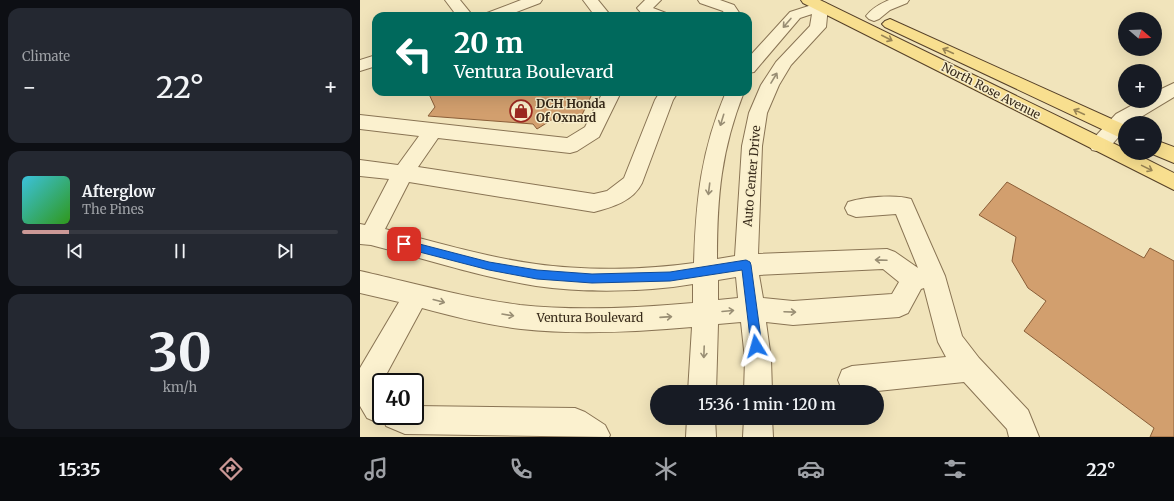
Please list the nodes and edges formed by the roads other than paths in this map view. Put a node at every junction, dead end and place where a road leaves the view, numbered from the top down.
1 (452, 0) edge
2 (535, 0) edge
3 (590, 0) edge
4 (654, 0) edge
5 (705, 0) edge
6 (902, 0) edge
7 (819, 2) edge
8 (462, 12) edge
9 (503, 12) edge
10 (600, 12) edge
11 (648, 12) edge
12 (731, 12) edge
13 (867, 13) joint
14 (372, 62) edge
15 (752, 63) edge
16 (360, 66) edge
17 (1174, 89) edge
18 (610, 96) edge
19 (666, 96) edge
20 (733, 96) edge
21 (1162, 96) edge
22 (1142, 108) edge
23 (1128, 116) edge
24 (360, 122) edge
25 (1118, 130) edge
26 (432, 131) junction
27 (1118, 132) edge
28 (1099, 145) junction
29 (1162, 150) edge
30 (1174, 156) edge
31 (360, 168) edge
32 (403, 173) junction
33 (1174, 182) edge
34 (856, 208) dead end
35 (366, 235) edge
36 (746, 265) junction
37 (705, 271) junction
38 (924, 277) junction
39 (360, 282) edge
40 (416, 295) junction
41 (751, 309) junction
42 (705, 313) junction
43 (968, 368) junction
44 (852, 380) dead end
45 (702, 385) edge
46 (758, 385) edge
47 (362, 390) edge
48 (372, 401) edge
49 (424, 420) edge
50 (701, 425) edge
51 (758, 425) edge
52 (594, 437) edge
53 (701, 437) edge
54 (758, 437) edge
55 (1024, 437) edge

1 - 8 street
2 - 9 street
3 - 10 street
4 - 11 street
5 - 12 street
6 - 13 street
7 -> 15 street
7 -> 28 main road, North Rose Avenue
36 -> 7 street, Auto Center Drive
25 -> 13 main road, North Rose Avenue
14 - 16 street
17 - 21 street
18 - 26 street
19 - 32 street
20 -> 37 street
22 - 23 street
24 - 26 street
26 - 32 street
27 - 28 street
28 -> 33 main road, North Rose Avenue
29 - 30 main road
31 - 32 street
32 - 35 street
34 - 38 street
35 - 37 street
36 - 37 street
38 -> 36 street
36 - 41 street, Auto Center Drive
37 - 42 street
41 -> 38 street, Ventura Boulevard
38 - 43 street
39 - 40 street, Ventura Boulevard
40 -> 42 street, Ventura Boulevard
40 - 47 street
42 -> 41 street, Ventura Boulevard
41 - 46 street, Auto Center Drive
42 -> 45 street
43 - 44 street
43 - 55 street
47 - 48 street
49 - 52 street
50 - 53 street
51 - 54 street

